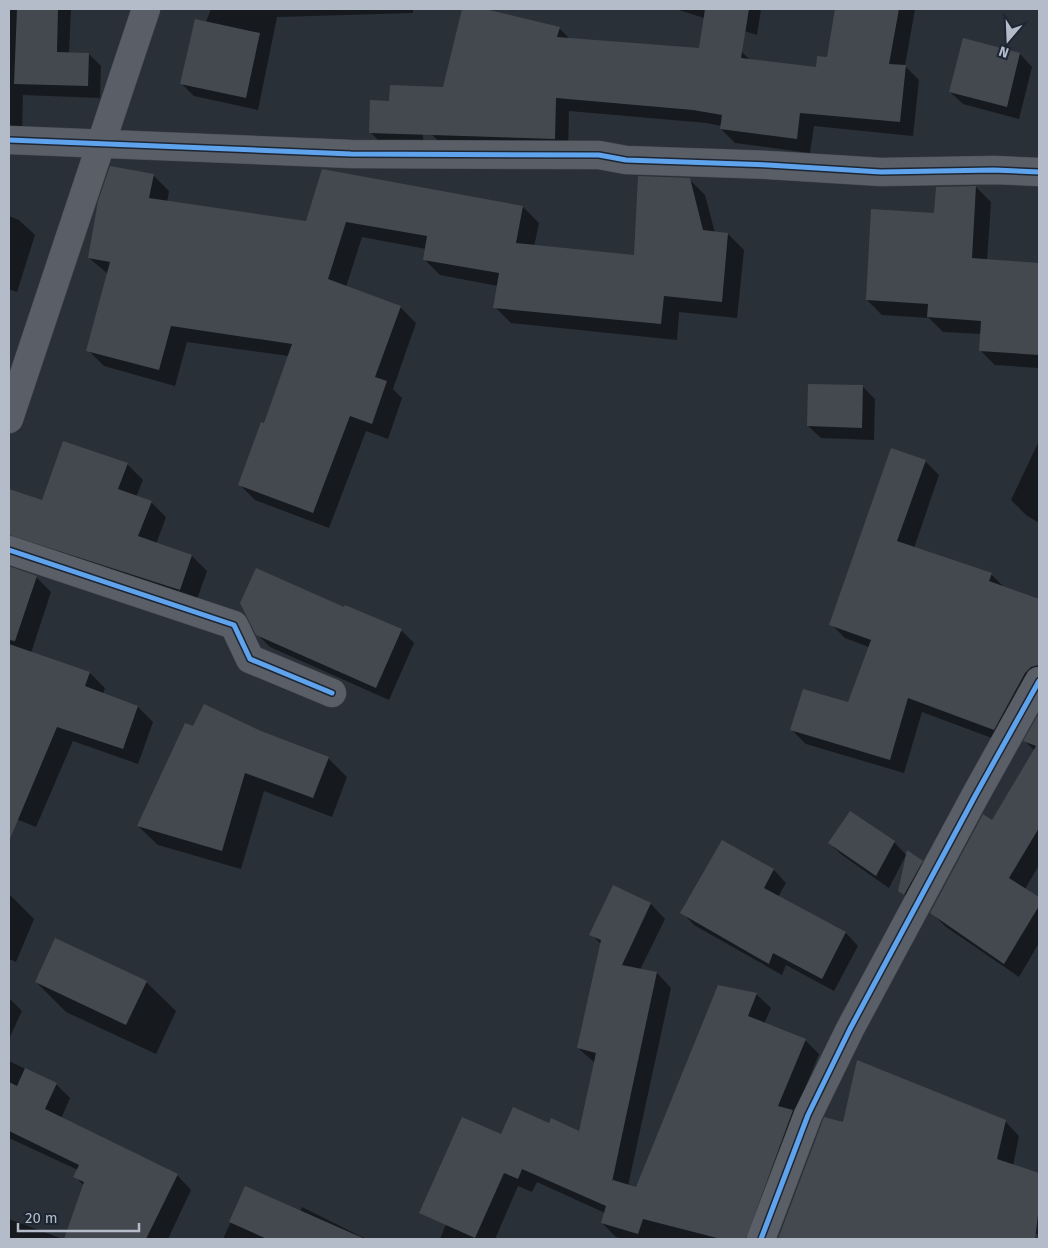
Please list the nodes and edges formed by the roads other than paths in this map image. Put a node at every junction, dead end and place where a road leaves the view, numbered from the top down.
1 (146, 9) edge
2 (9, 140) edge
3 (100, 144) junction
4 (1039, 172) edge
5 (9, 418) edge
6 (9, 550) edge
7 (1039, 681) edge
8 (332, 693) dead end
9 (761, 1239) edge

1 - 3 street
2 - 3 street
3 - 4 street
3 - 5 street
6 - 8 street
7 - 9 street

